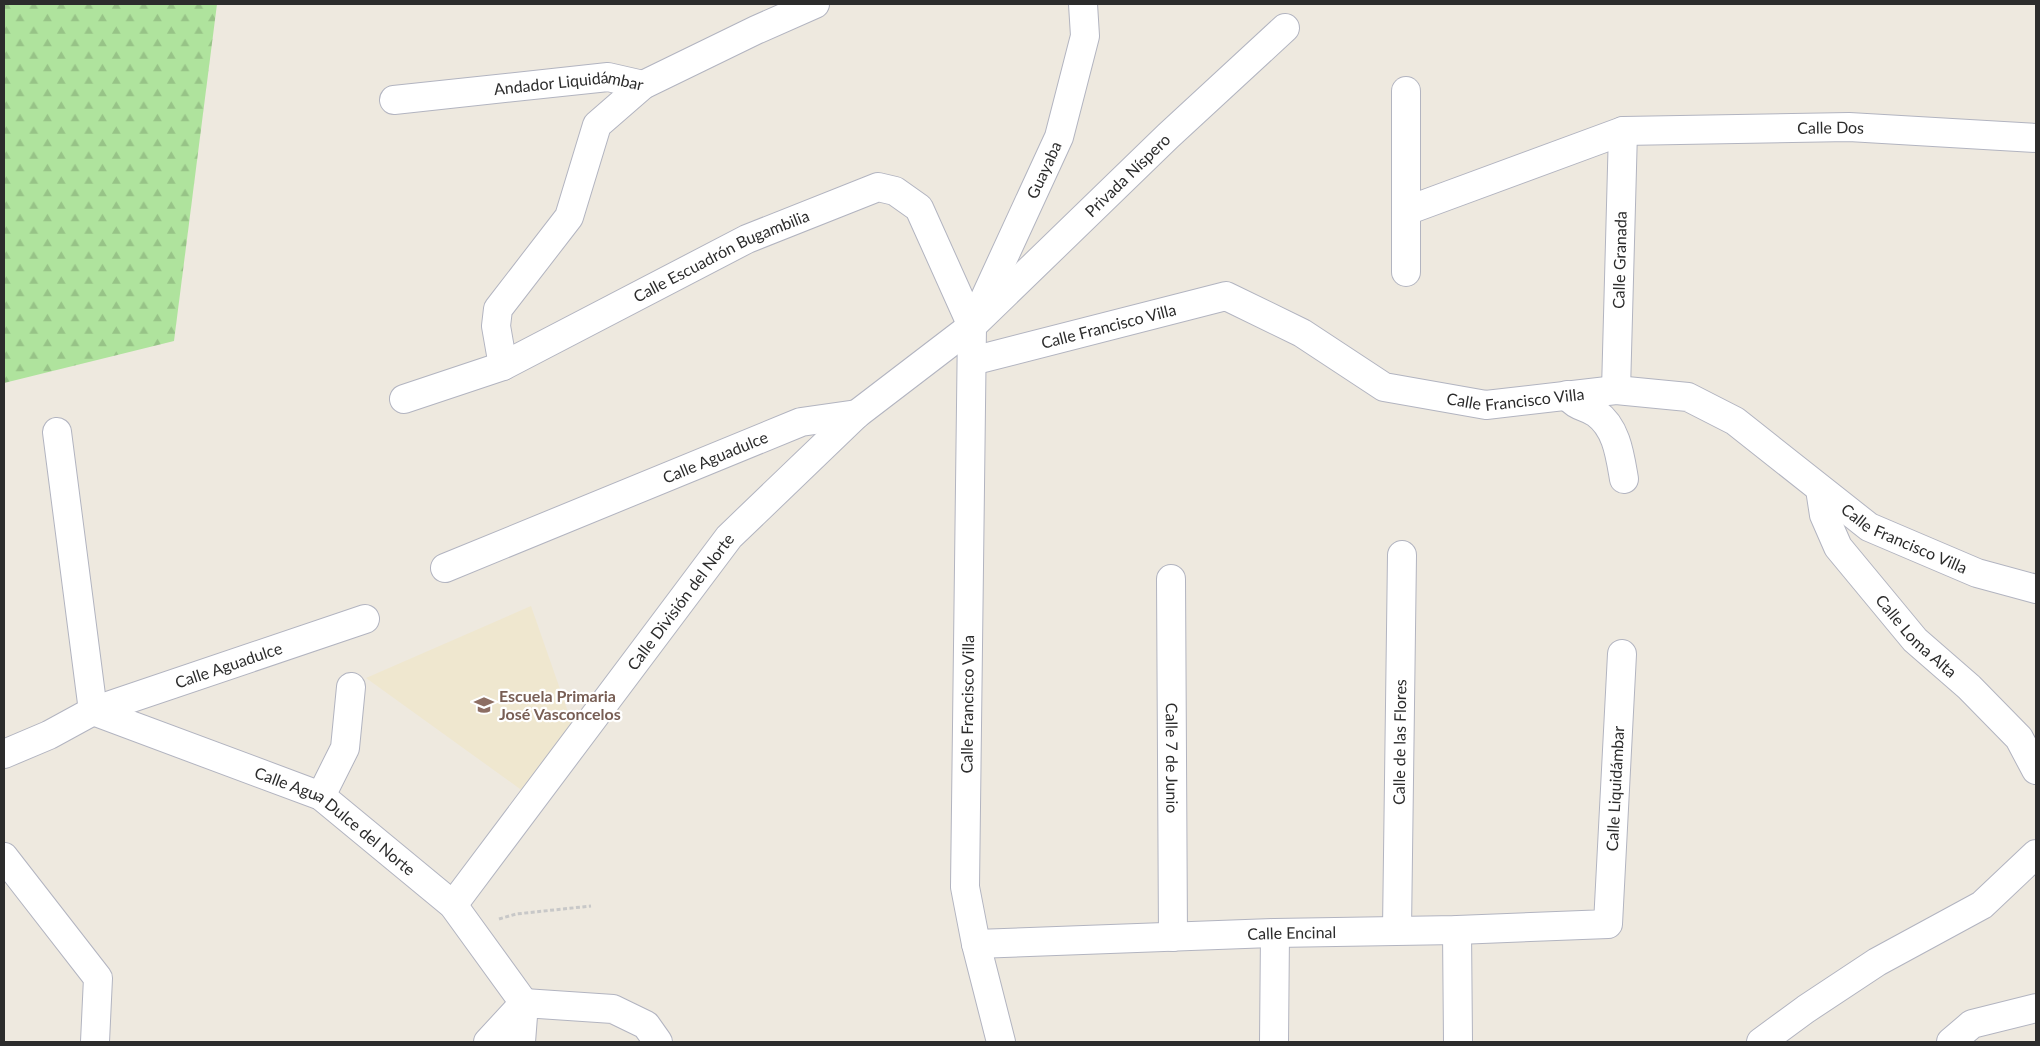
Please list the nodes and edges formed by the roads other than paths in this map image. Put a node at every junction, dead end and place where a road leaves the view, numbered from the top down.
1 (815, 4) edge
2 (1083, 4) edge
3 (1285, 28) dead end
4 (643, 85) junction
5 (1406, 91) dead end
6 (394, 100) dead end
7 (1623, 131) junction
8 (2036, 138) edge
9 (1406, 212) junction
10 (1406, 272) dead end
11 (972, 326) junction
12 (972, 361) junction
13 (503, 366) junction
14 (1616, 390) junction
15 (1568, 395) junction
16 (404, 399) dead end
17 (857, 414) junction
18 (57, 432) dead end
19 (1624, 479) dead end
20 (1820, 488) junction
21 (1402, 555) dead end
22 (444, 568) dead end
23 (1171, 579) dead end
24 (2036, 588) edge
25 (365, 619) dead end
26 (1622, 654) dead end
27 (351, 687) dead end
28 (93, 711) junction
29 (4, 754) edge
30 (2036, 770) edge
31 (321, 796) junction
32 (2036, 854) edge
33 (4, 857) edge
34 (453, 904) junction
35 (1608, 924) joint
36 (1397, 930) junction
37 (1457, 930) junction
38 (1275, 933) junction
39 (1173, 937) junction
40 (976, 944) junction
41 (524, 1003) junction
42 (2036, 1008) edge
43 (95, 1042) edge
44 (488, 1042) edge
45 (521, 1042) edge
46 (658, 1042) edge
47 (1000, 1042) edge
48 (1274, 1042) edge
49 (1458, 1042) edge
50 (1761, 1042) edge
51 (1952, 1042) edge

1 - 4 street, Andador Liquidámbar
2 - 11 street, Guayaba
3 - 11 street, Privada Níspero
4 - 6 street, Andador Liquidámbar
4 - 13 street
5 - 9 street
7 - 8 street, Calle Dos
7 - 9 street
7 - 14 street, Calle Granada
9 - 10 street
11 - 12 street, Calle Francisco Villa
11 - 13 street, Calle Escuadrón Bugambilia
11 - 17 street, Calle Aguadulce
12 - 15 street, Calle Francisco Villa
12 - 40 street, Calle Francisco Villa
13 - 16 street, Calle Escuadrón Bugambilia
14 - 15 street, Calle Francisco Villa
14 - 20 street, Calle Francisco Villa
15 - 19 street
17 - 22 street, Calle Aguadulce
17 - 34 street, Calle División del Norte
18 - 28 street
20 - 24 street, Calle Francisco Villa
20 - 30 street, Calle Loma Alta
21 - 36 street, Calle de las Flores
23 - 39 street, Calle 7 de Junio
25 - 28 street, Calle Aguadulce
26 - 35 street, Calle Liquidámbar
27 - 31 street
28 - 29 street, Calle Aguadulce
28 - 31 street, Calle Agua Dulce del Norte
31 - 34 street, Calle Agua Dulce del Norte
32 - 50 street
33 - 43 street
34 - 41 street, Calle Agua Dulce del Norte
35 - 37 street, Calle Encinal
36 - 37 street, Calle Encinal
36 - 38 street, Calle Encinal
37 - 49 street
38 - 39 street, Calle Encinal
38 - 48 street
39 - 40 street, Calle Encinal
40 - 47 street, Calle Francisco Villa
41 - 44 street
41 - 45 street
41 - 46 street
42 - 51 street

